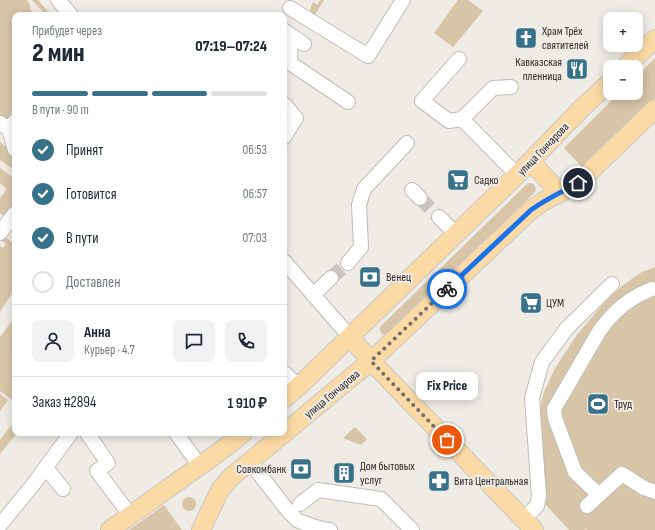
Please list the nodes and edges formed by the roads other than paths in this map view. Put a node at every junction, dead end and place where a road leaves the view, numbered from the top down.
1 (403, 0) edge
2 (60, 1) edge
3 (290, 9) edge
4 (69, 12) edge
5 (288, 34) edge
6 (655, 39) edge
7 (304, 44) dead end
8 (459, 60) dead end
9 (633, 60) edge
10 (511, 87) dead end
11 (603, 88) edge
12 (348, 102) dead end
13 (287, 108) edge
14 (655, 109) edge
15 (462, 119) junction
16 (6, 128) edge
17 (287, 132) edge
18 (12, 143) edge
19 (407, 143) dead end
20 (531, 162) junction
21 (518, 175) junction
22 (560, 194) junction
23 (12, 217) edge
24 (439, 218) tunnel mouth
25 (0, 234) edge
26 (456, 234) junction
27 (348, 262) tunnel mouth
28 (287, 265) edge
29 (331, 278) tunnel mouth
30 (612, 284) dead end
31 (652, 289) dead end
32 (313, 295) junction
33 (350, 337) junction
34 (371, 361) junction
35 (287, 375) edge
36 (298, 387) junction
37 (287, 396) edge
38 (287, 431) edge
39 (69, 436) edge
40 (89, 436) edge
41 (178, 436) edge
42 (239, 436) edge
43 (281, 436) edge
44 (250, 462) junction
45 (200, 466) junction
46 (46, 468) junction
47 (63, 489) dead end
48 (655, 492) edge
49 (599, 495) junction
50 (300, 504) dead end
51 (587, 506) dead end
52 (131, 516) junction
53 (0, 524) edge
54 (529, 524) edge
55 (0, 528) edge
56 (2, 530) edge
57 (110, 530) edge
58 (200, 530) edge
59 (330, 530) edge
60 (412, 530) edge

1 - 3 street
2 - 4 street
5 - 7 street
5 - 12 street
6 - 9 main road
8 - 15 street
10 - 15 street
11 - 20 main road, улица Гончарова
13 - 17 street
14 - 22 main road, улица Гончарова
15 - 21 street
16 - 18 street
19 - 27 street
20 - 21 main road, улица Гончарова
20 - 22 main road
21 - 26 main road, улица Гончарова
22 - 34 main road, улица Гончарова
23 - 25 street
24 - 26 street
26 - 33 main road, улица Гончарова
28 - 32 street
29 - 32 street
30 - 54 street
31 - 49 street
32 - 33 street
33 - 34 main road
33 - 36 main road, улица Гончарова
34 - 38 main road, улица Гончарова
34 - 54 main road
35 - 36 street
36 - 37 main road, улица Гончарова
39 - 46 street
40 - 52 street
41 - 45 street
42 - 45 main road
43 - 44 main road, улица Гончарова
44 - 58 main road, улица Гончарова
44 - 59 street
45 - 52 main road
46 - 47 street
46 - 53 street
48 - 49 street
49 - 51 street
50 - 60 street
52 - 57 main road
55 - 56 street

